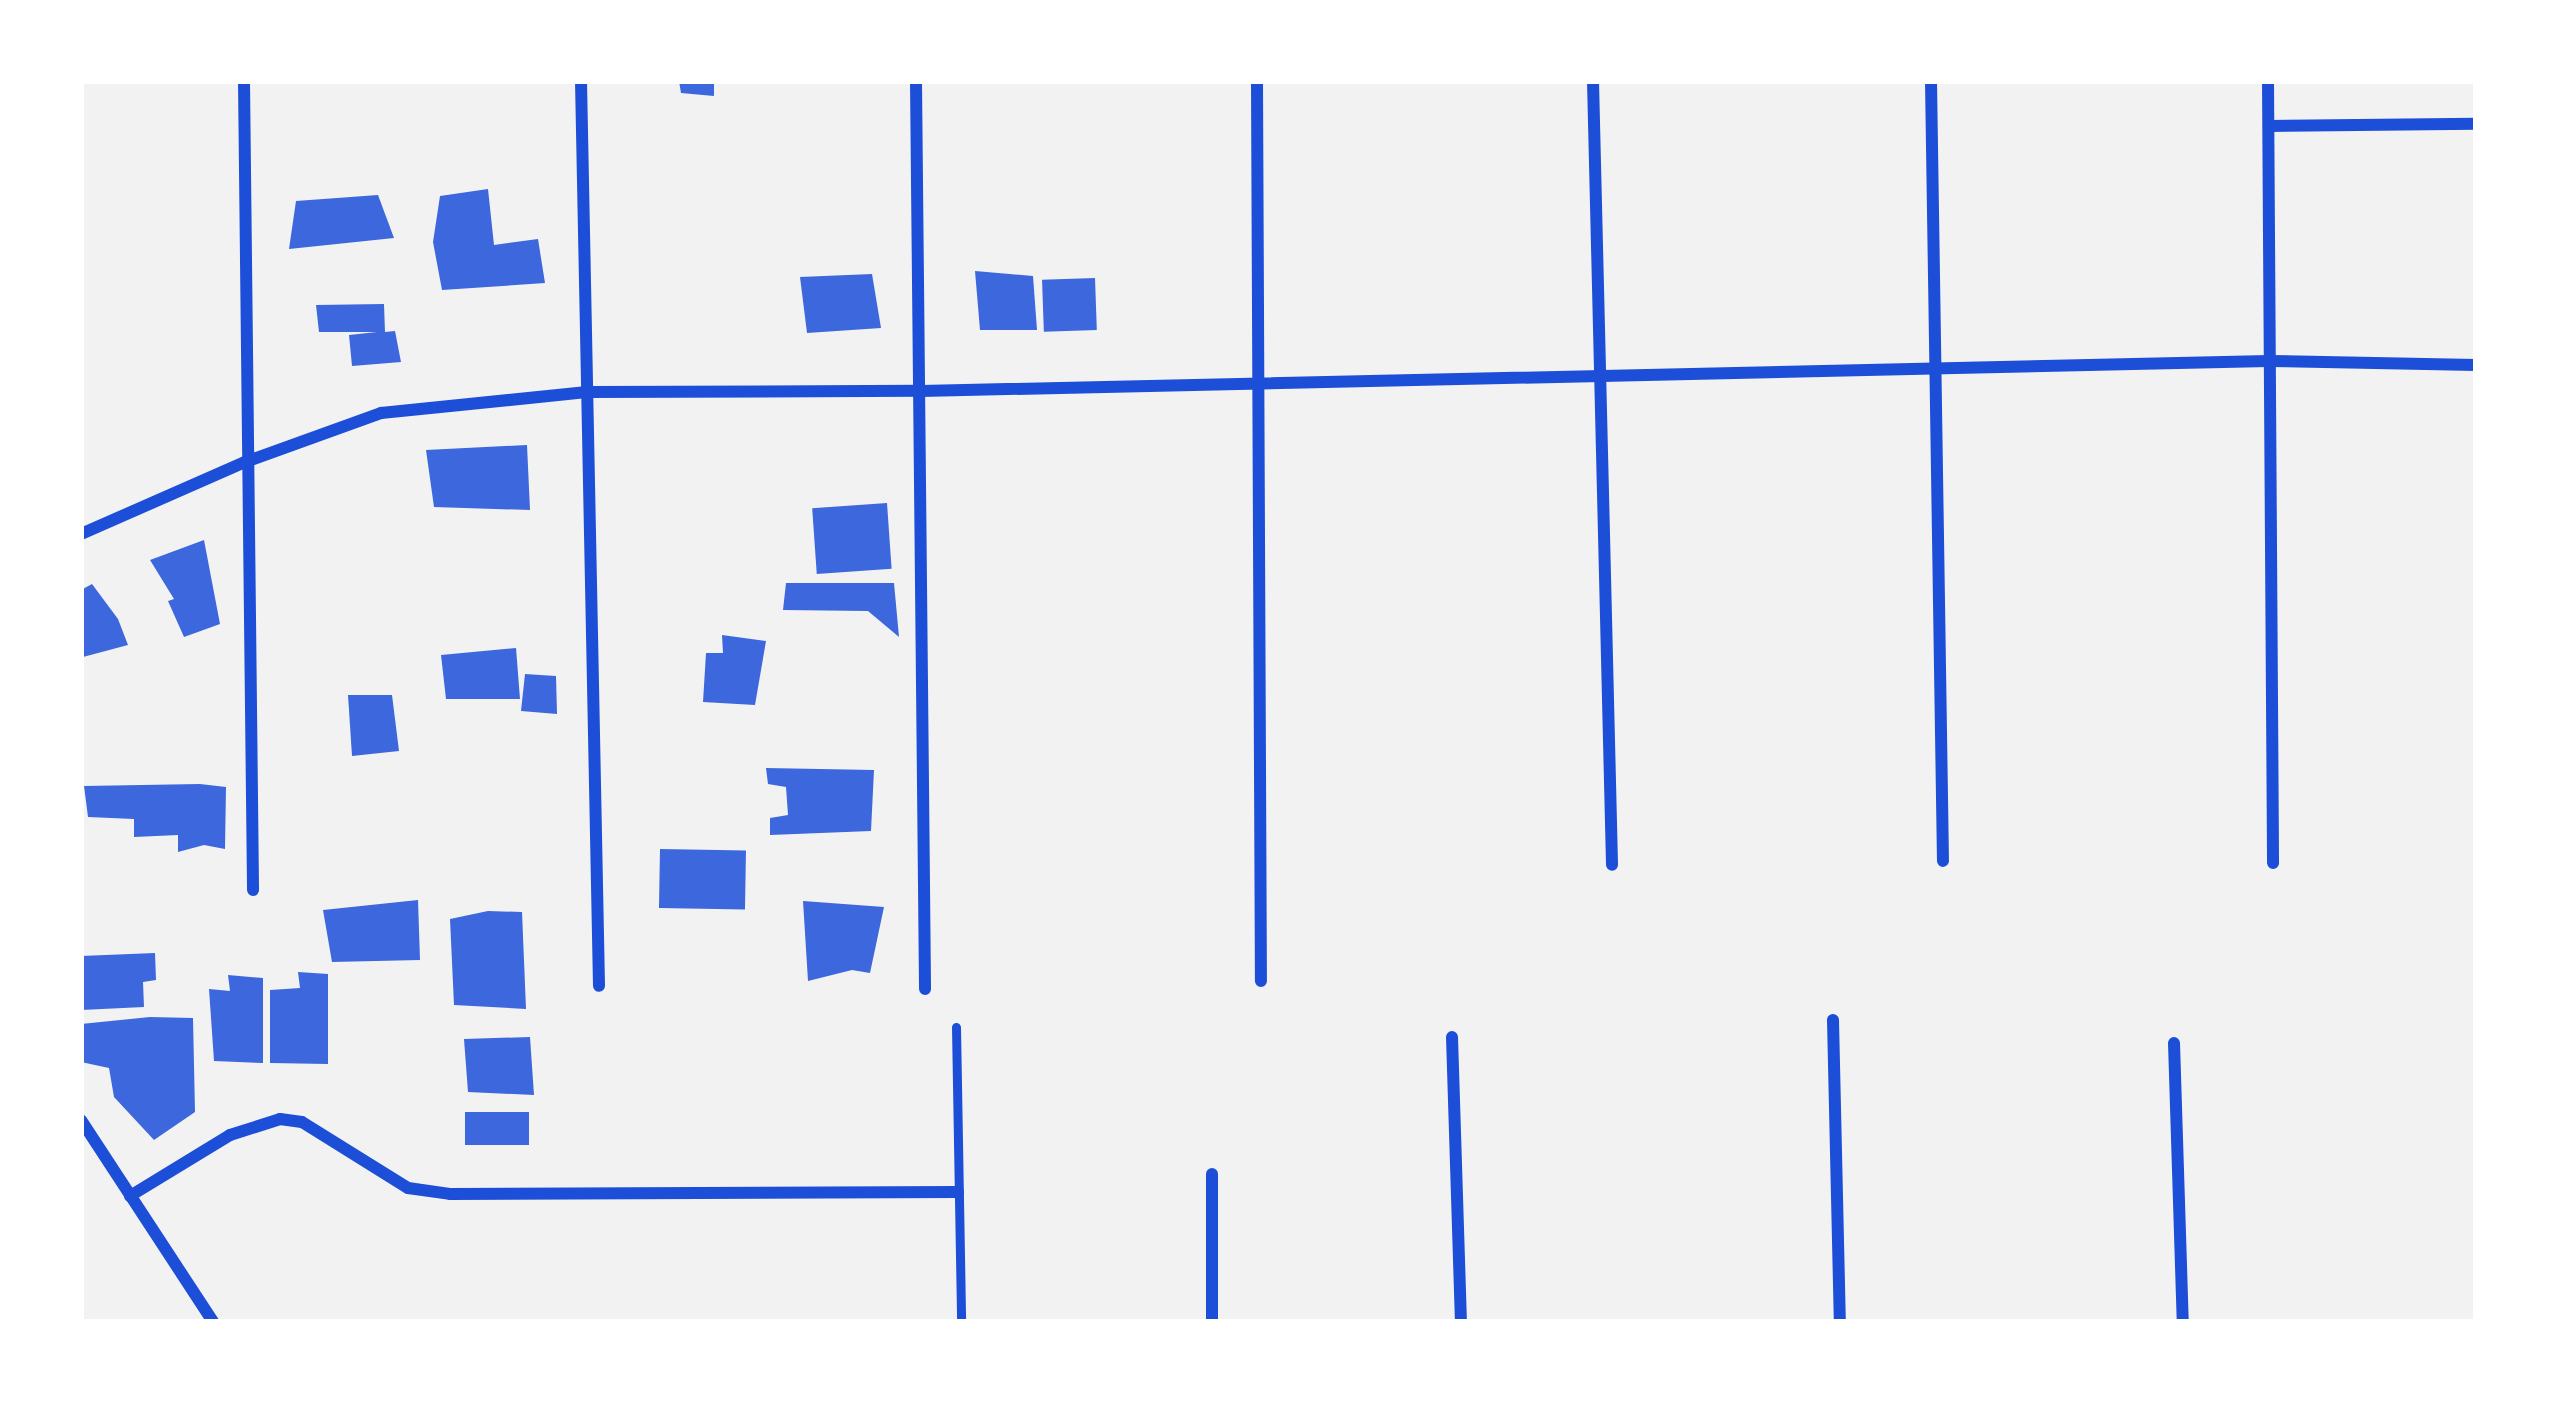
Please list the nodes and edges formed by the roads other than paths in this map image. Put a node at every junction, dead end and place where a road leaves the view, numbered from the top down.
1 (244, 81) edge
2 (581, 81) edge
3 (916, 81) edge
4 (1257, 81) edge
5 (1593, 81) edge
6 (1931, 81) edge
7 (2268, 81) edge
8 (2476, 124) edge
9 (2270, 126) junction
10 (2270, 361) junction
11 (2476, 364) edge
12 (1939, 368) junction
13 (1602, 376) junction
14 (1257, 383) junction
15 (921, 391) junction
16 (587, 392) junction
17 (245, 462) junction
18 (81, 534) edge
19 (1943, 861) dead end
20 (2273, 863) dead end
21 (1612, 865) dead end
22 (253, 890) dead end
23 (1261, 981) dead end
24 (599, 986) dead end
25 (925, 989) dead end
26 (1833, 1020) dead end
27 (956, 1027) dead end
28 (1452, 1037) dead end
29 (2174, 1043) dead end
30 (81, 1120) edge
31 (1212, 1174) dead end
32 (958, 1192) junction
33 (130, 1196) junction
34 (213, 1322) edge
35 (961, 1322) edge
36 (1212, 1322) edge
37 (1461, 1322) edge
38 (1840, 1322) edge
39 (2183, 1322) edge

1 - 17 street
2 - 16 street
3 - 15 street
4 - 14 street
5 - 13 street
6 - 12 street
7 - 9 street
8 - 9 street
9 - 10 street
10 - 11 street
10 - 12 street
10 - 20 street
12 - 13 street
12 - 19 street
13 - 14 street
13 - 21 street
14 - 15 street
14 - 23 street
15 - 16 street
15 - 25 street
16 - 17 street
16 - 24 street
17 - 18 street
17 - 22 street
26 - 38 street
27 - 32 lane
28 - 37 street
29 - 39 street
30 - 33 street
31 - 36 street
32 - 33 street
32 - 35 lane
33 - 34 street

